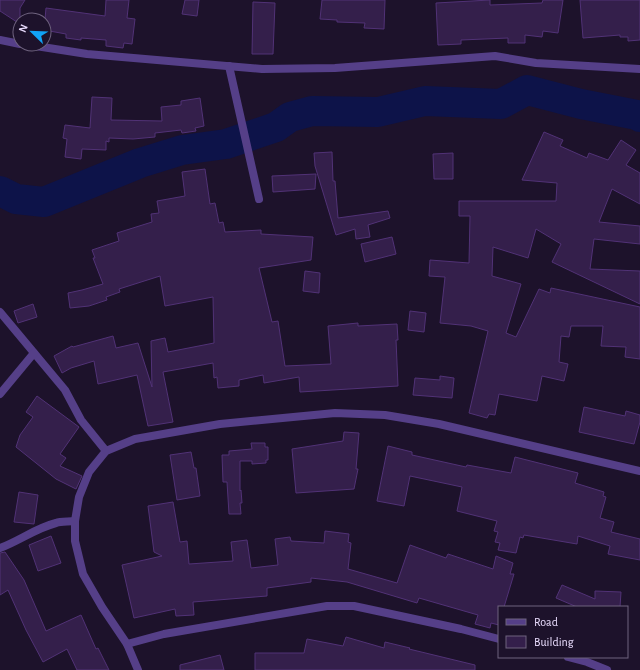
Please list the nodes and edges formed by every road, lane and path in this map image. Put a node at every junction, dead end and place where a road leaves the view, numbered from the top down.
1 (0, 40) edge
2 (12, 42) edge
3 (52, 49) edge
4 (229, 66) junction
5 (640, 69) edge
6 (259, 199) dead end
7 (0, 312) edge
8 (34, 353) junction
9 (0, 394) edge
10 (106, 451) junction
11 (640, 470) edge
12 (75, 521) junction
13 (0, 548) edge
14 (498, 639) edge
15 (127, 644) junction
16 (572, 658) edge
17 (138, 670) edge
18 (607, 670) edge

1 - 2 street
3 - 4 street
4 - 5 street
4 - 6 street
7 - 8 street
8 - 9 street
8 - 10 street
10 - 11 street
10 - 12 street
12 - 13 street
12 - 15 street
14 - 15 street
15 - 17 street
16 - 18 street

